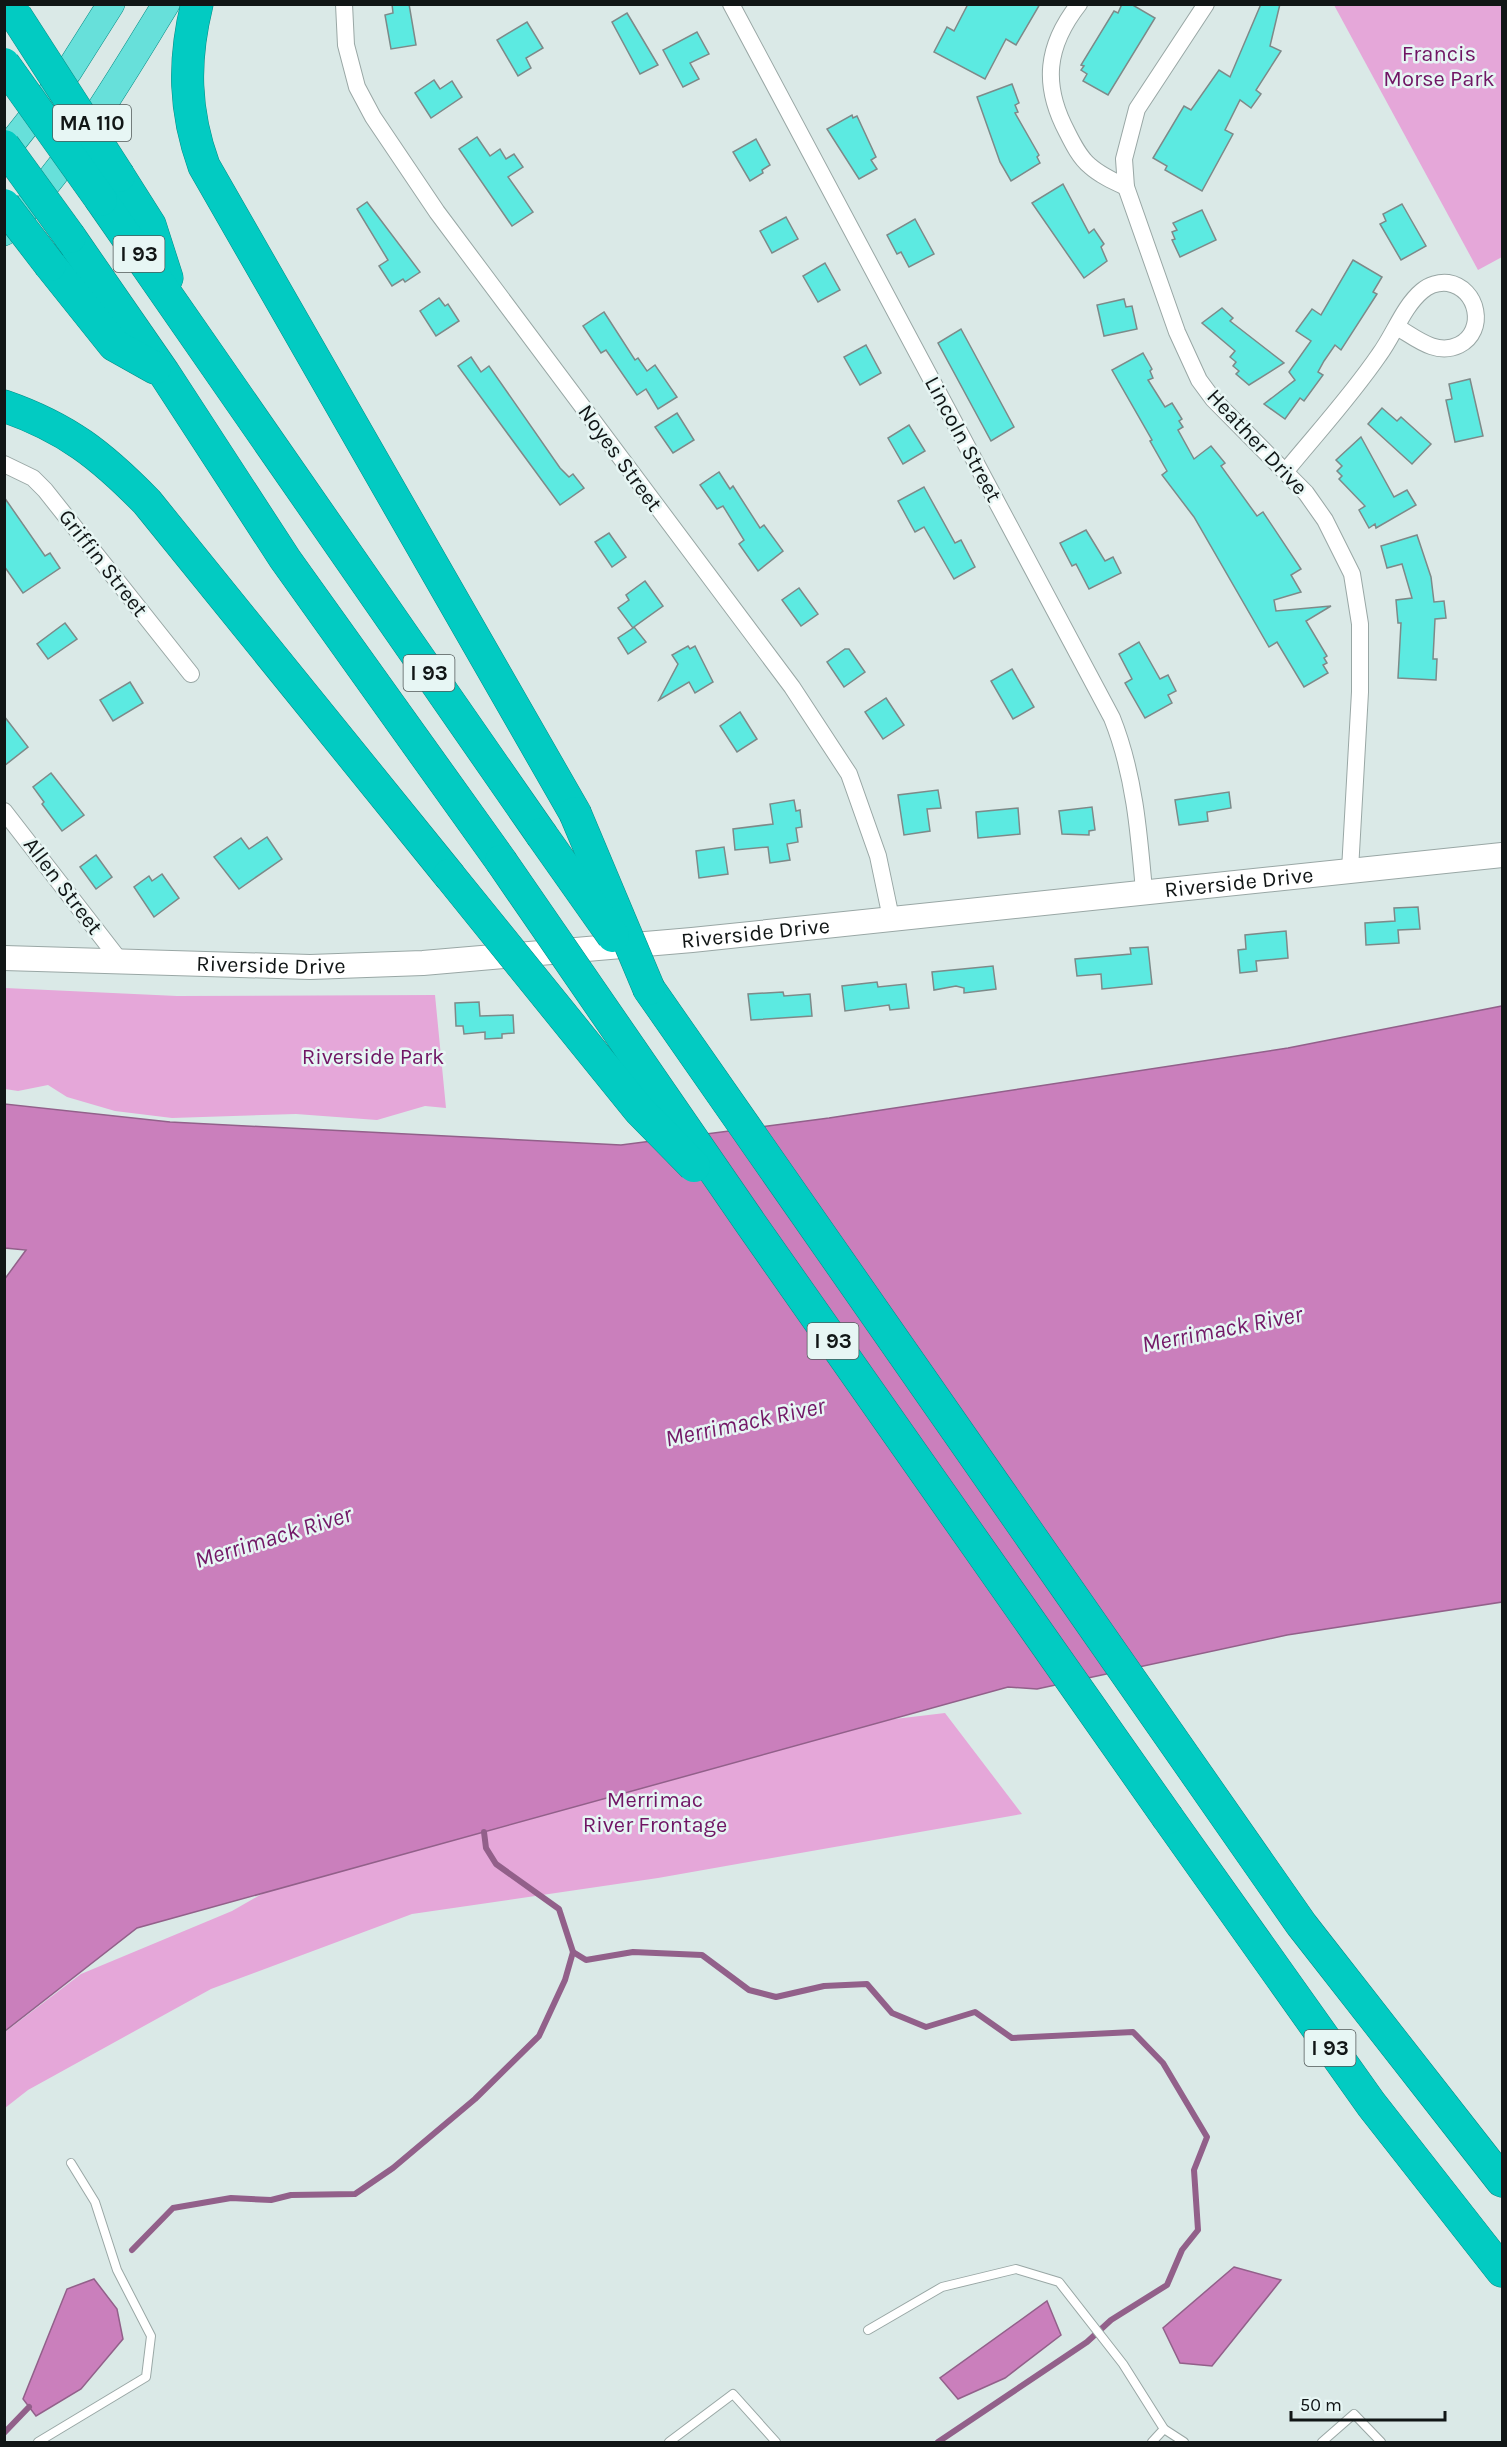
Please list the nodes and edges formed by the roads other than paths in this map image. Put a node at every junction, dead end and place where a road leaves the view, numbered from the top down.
1 (111, 4) edge
2 (166, 4) edge
3 (197, 4) edge
4 (344, 4) edge
5 (731, 4) edge
6 (1079, 4) edge
7 (1206, 4) edge
8 (13, 10) edge
9 (4, 64) edge
10 (4, 146) edge
11 (4, 153) edge
12 (1126, 187) junction
13 (110, 188) junction
14 (4, 206) edge
15 (4, 232) edge
16 (1397, 327) junction
17 (164, 373) junction
18 (4, 406) edge
19 (4, 464) edge
20 (1285, 472) junction
21 (191, 674) dead end
22 (4, 811) edge
23 (1503, 855) edge
24 (1350, 870) junction
25 (1144, 891) junction
26 (891, 918) junction
27 (4, 958) edge
28 (121, 962) junction
29 (649, 989) junction
30 (751, 1224) junction
31 (71, 2163) dead end
32 (1503, 2181) edge
33 (1503, 2271) edge
34 (868, 2330) dead end
35 (1164, 2429) junction
36 (38, 2442) edge
37 (669, 2442) edge
38 (776, 2442) edge
39 (1152, 2442) edge
40 (1184, 2442) edge
41 (1322, 2442) edge
42 (1382, 2442) edge

1 - 11 main road, MA 110
2 - 15 main road, MA 110
3 - 29 highway, bridge
4 - 26 street, Noyes Street
5 - 25 street, Lincoln Street
6 - 12 street
7 - 12 street, Heather Drive
8 - 13 highway, bridge
9 - 13 highway, I 93, bridge
10 - 17 highway, I 93, bridge
12 - 20 street, Heather Drive
13 - 29 highway, I 93, bridge
14 - 17 highway, bridge
16 - 16 street
16 - 20 street
17 - 30 highway, I 93, bridge
18 - 30 highway, bridge
19 - 21 street, Griffin Street
20 - 24 street, Heather Drive
22 - 28 street, Allen Street
23 - 24 main road, Riverside Drive
24 - 25 main road, Riverside Drive
25 - 26 main road, Riverside Drive
26 - 28 main road, Riverside Drive
27 - 28 main road, Riverside Drive
29 - 32 highway, I 93
30 - 33 highway, I 93, bridge
31 - 36 lane
34 - 35 lane
35 - 39 lane
35 - 40 lane
37 - 38 lane
41 - 42 lane

